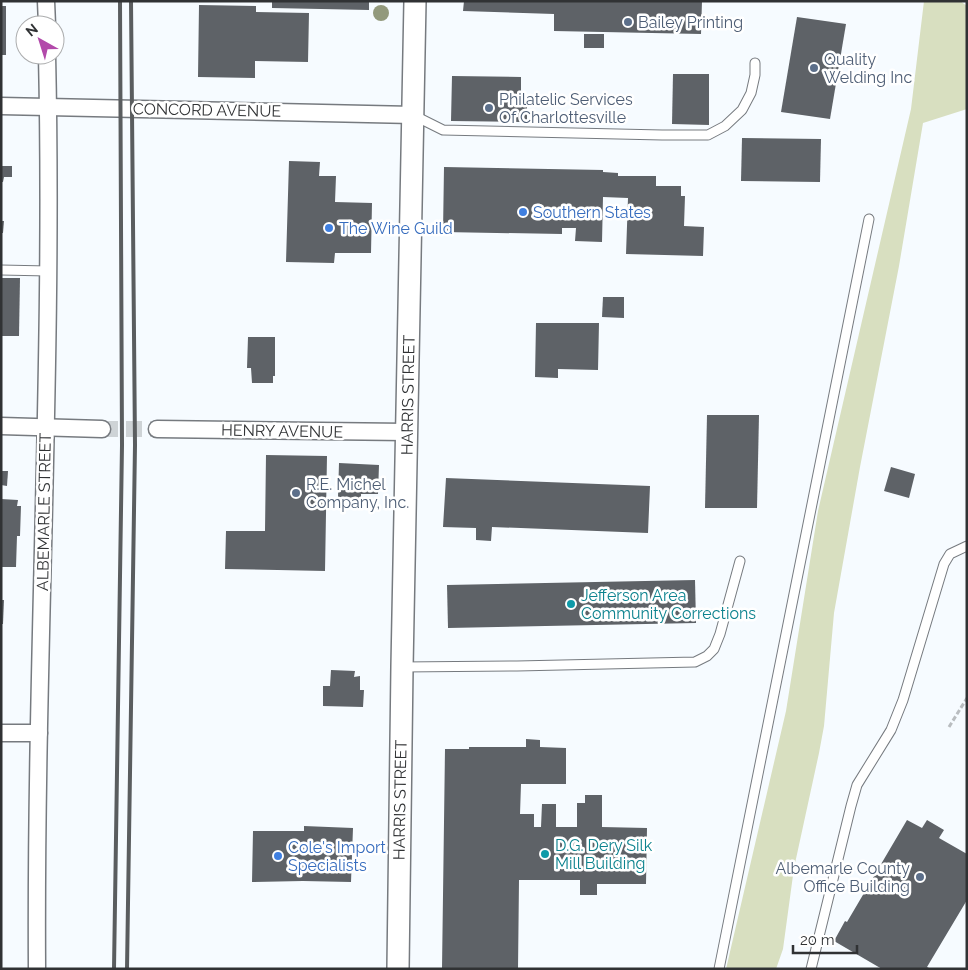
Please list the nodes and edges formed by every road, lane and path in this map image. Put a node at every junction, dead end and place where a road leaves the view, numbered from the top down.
1 (46, 1) edge
2 (415, 1) edge
3 (47, 15) edge
4 (755, 63) dead end
5 (48, 65) edge
6 (1, 106) edge
7 (48, 106) junction
8 (413, 115) junction
9 (869, 219) dead end
10 (1, 270) edge
11 (48, 271) junction
12 (1, 426) edge
13 (46, 428) junction
14 (102, 429) tunnel mouth
15 (157, 429) tunnel mouth
16 (407, 432) junction
17 (967, 546) edge
18 (740, 561) dead end
19 (402, 667) junction
20 (967, 698) edge
21 (949, 727) dead end
22 (1, 733) edge
23 (39, 733) junction
24 (37, 969) edge
25 (398, 969) edge
26 (719, 969) edge
27 (811, 969) edge

1 - 3 street
2 - 8 street, HARRIS STREET
4 - 8 lane
5 - 7 street, ALBEMARLE STREET
6 - 7 street, CONCORD AVENUE
7 - 8 street, CONCORD AVENUE
7 - 11 street, ALBEMARLE STREET
8 - 16 street, HARRIS STREET
9 - 26 lane
10 - 11 lane
11 - 13 street, ALBEMARLE STREET
12 - 13 street
13 - 14 street
13 - 23 street, ALBEMARLE STREET
15 - 16 street, HENRY AVENUE
16 - 19 street, HARRIS STREET
17 - 27 lane
18 - 19 lane
19 - 25 street, HARRIS STREET
20 - 21 path
22 - 23 street
23 - 24 street, ALBEMARLE STREET

